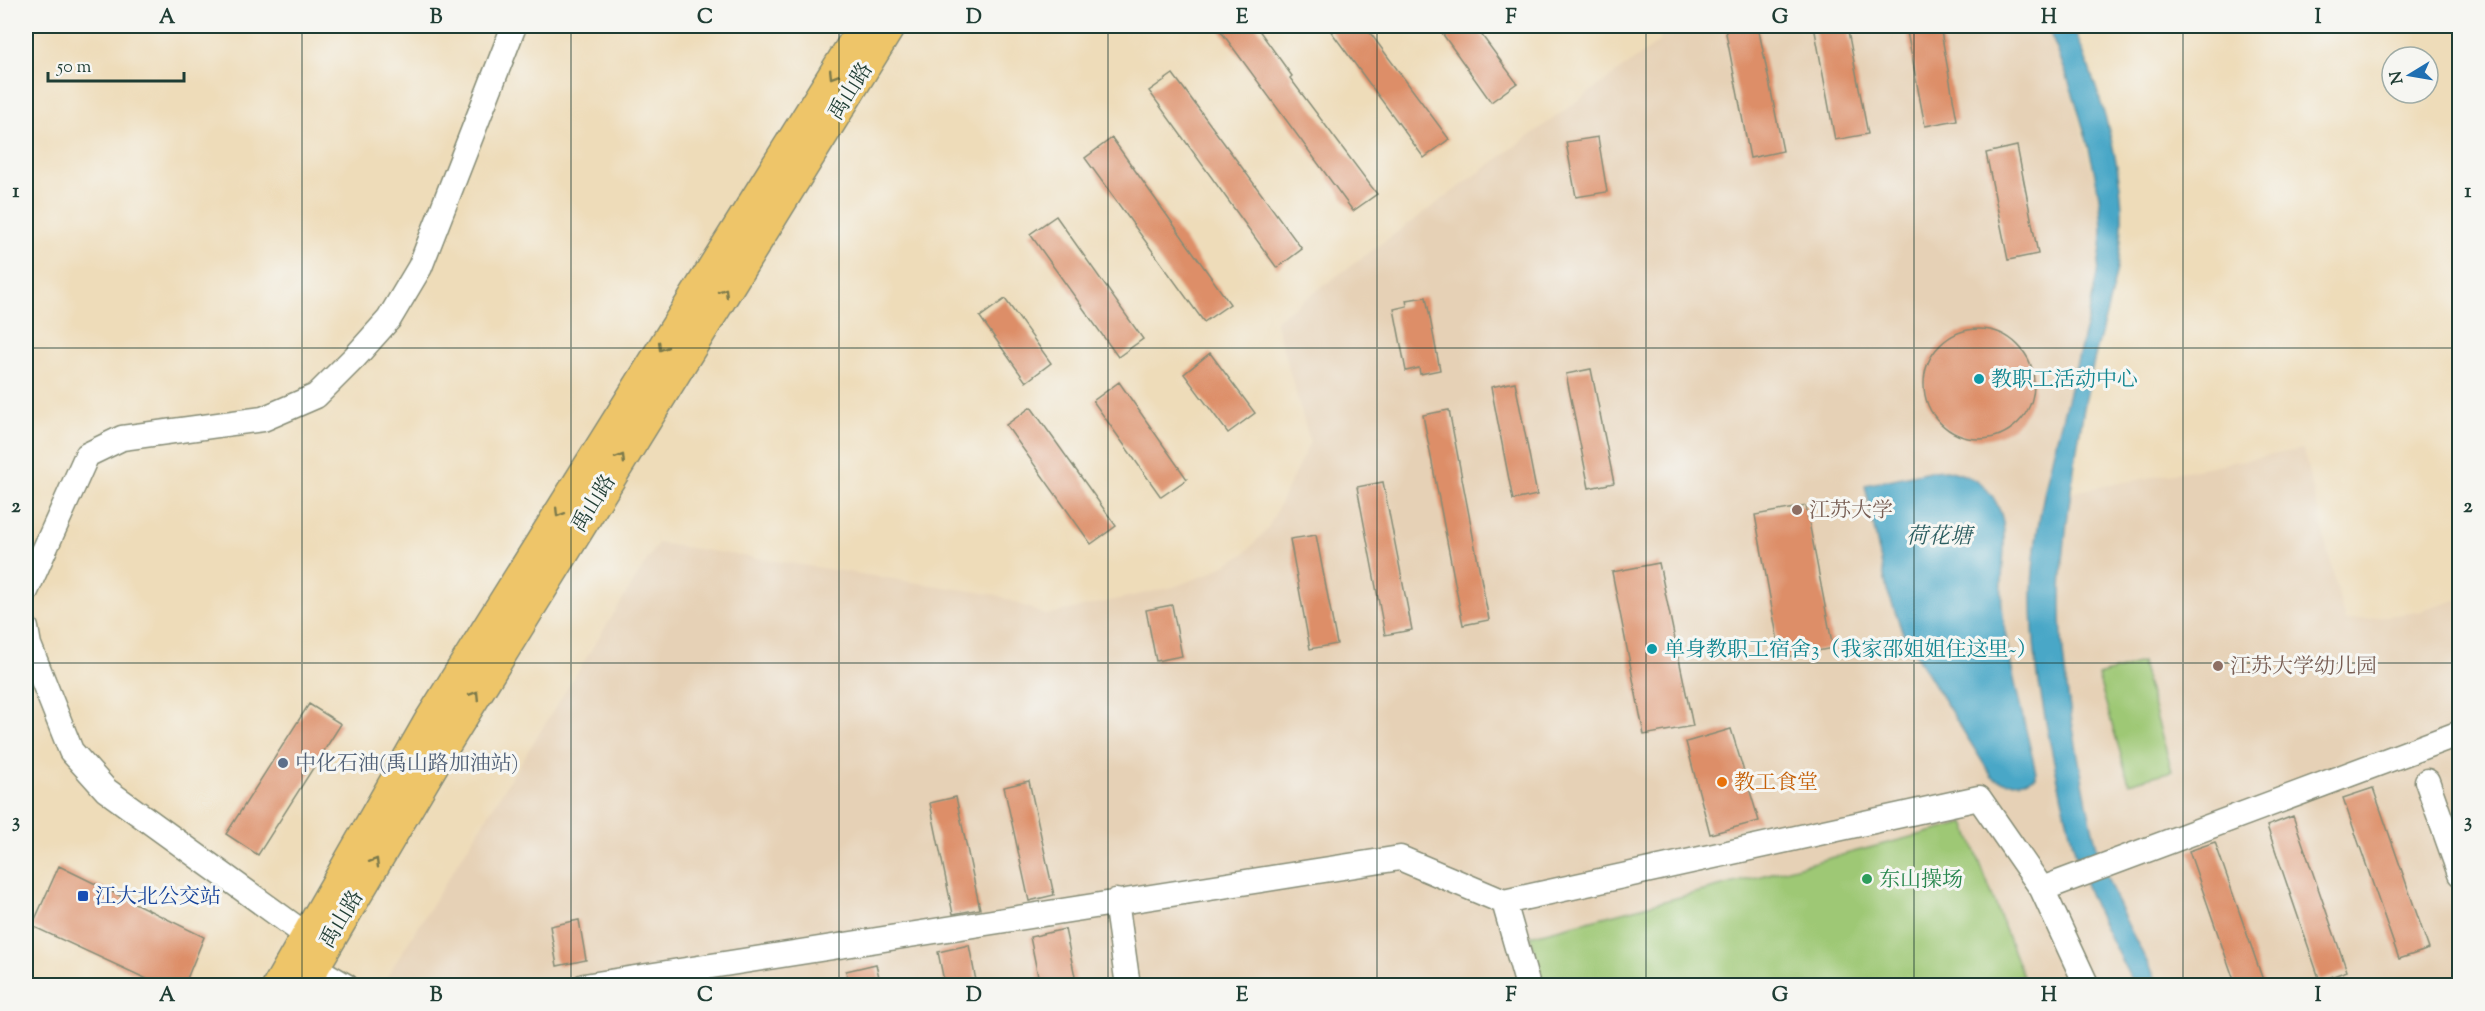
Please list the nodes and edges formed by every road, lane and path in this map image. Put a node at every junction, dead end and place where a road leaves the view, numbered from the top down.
1 (514, 26) edge
2 (864, 26) edge
3 (890, 26) edge
4 (26, 591) edge
5 (26, 628) edge
6 (2460, 733) edge
7 (2427, 781) dead end
8 (2460, 874) edge
9 (2042, 889) junction
10 (1116, 901) junction
11 (1504, 902) junction
12 (308, 958) edge
13 (279, 986) edge
14 (346, 986) edge
15 (584, 986) edge
16 (1128, 986) edge
17 (1528, 986) edge
18 (2087, 986) edge

1 - 4 street
2 -> 12 main road, 禹山路
12 -> 3 main road, 禹山路
5 - 12 street
6 - 9 street
7 - 8 street
9 - 11 street
9 - 18 street
10 - 11 street
10 - 15 street
10 - 16 street
11 - 17 street
12 - 13 main road, 禹山路
12 - 14 street

